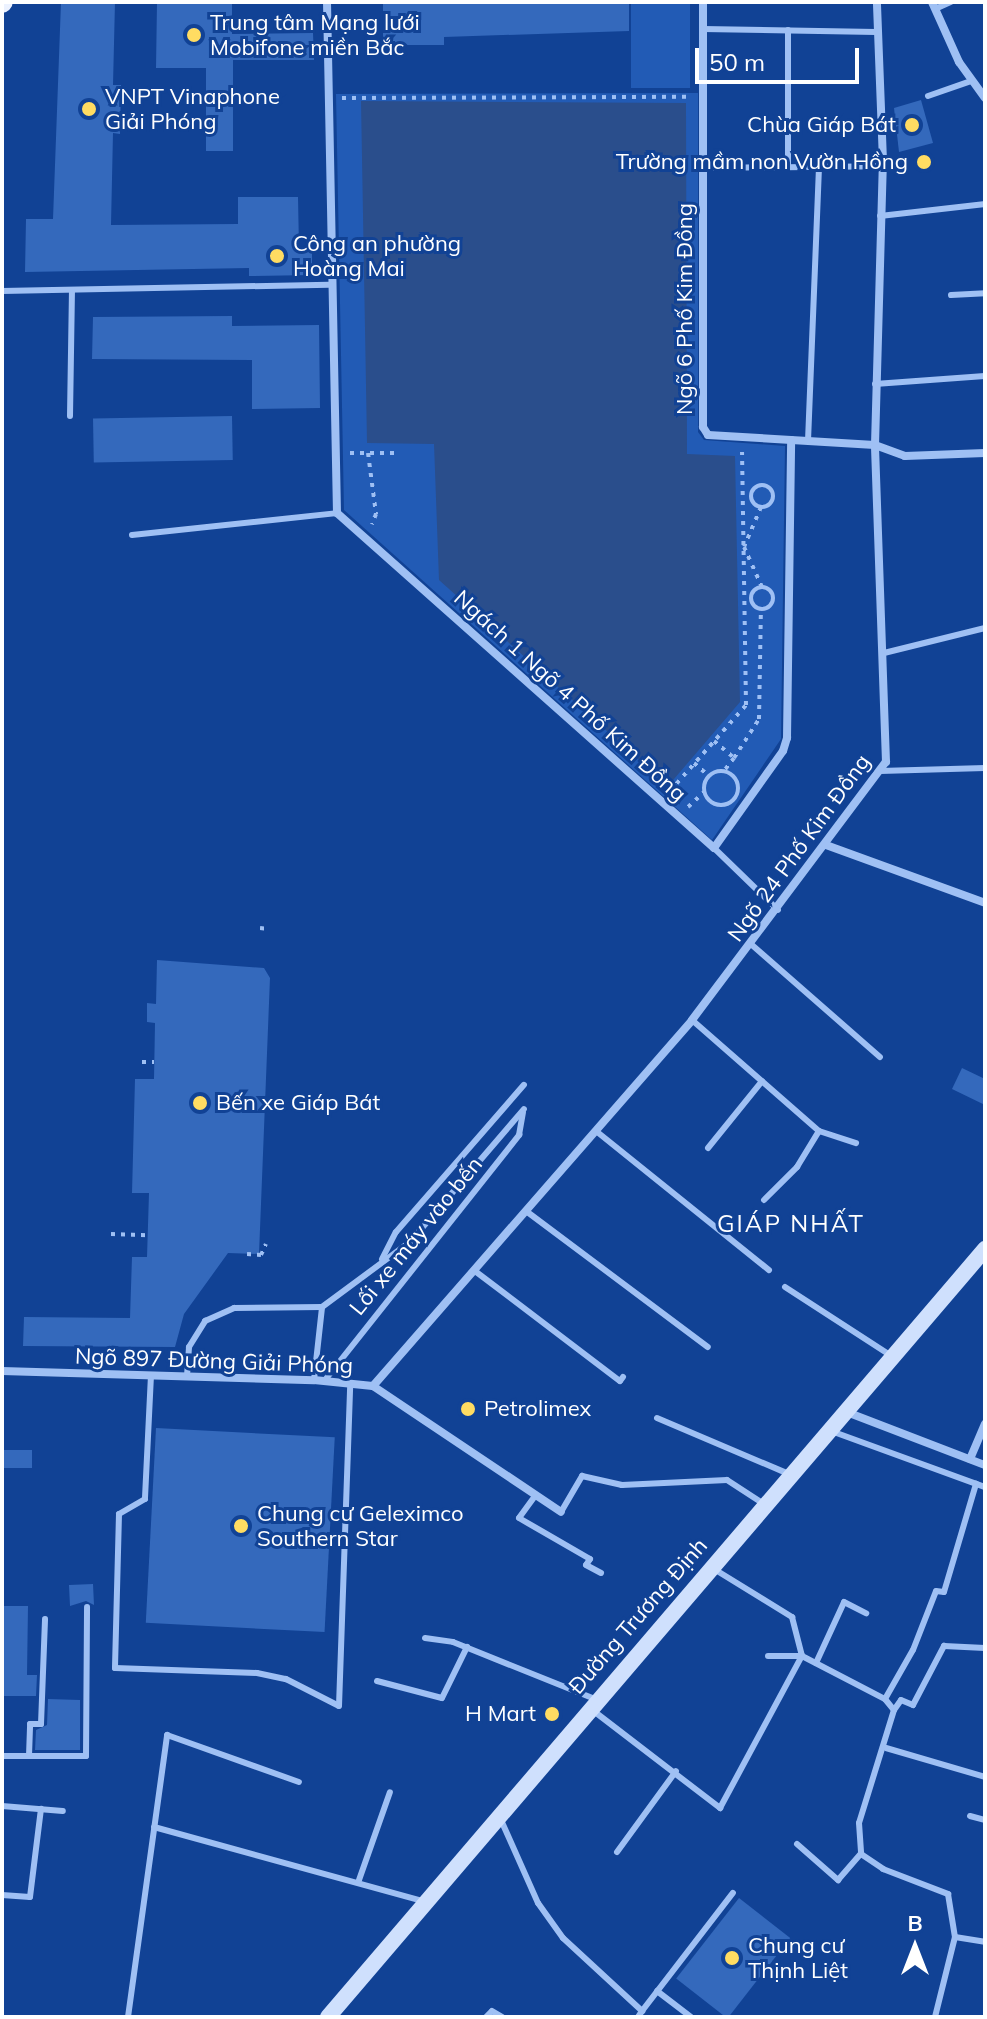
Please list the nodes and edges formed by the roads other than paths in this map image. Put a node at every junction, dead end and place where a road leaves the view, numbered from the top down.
1 (327, 2) edge
2 (703, 2) edge
3 (877, 2) edge
4 (951, 2) edge
5 (933, 6) edge
6 (703, 29) junction
7 (788, 30) junction
8 (876, 32) junction
9 (971, 81) junction
10 (928, 96) dead end
11 (985, 98) edge
12 (882, 166) junction
13 (788, 167) junction
14 (819, 167) junction
15 (703, 168) junction
16 (985, 204) edge
17 (880, 216) junction
18 (329, 285) junction
19 (72, 290) junction
20 (2, 291) edge
21 (985, 293) edge
22 (951, 295) dead end
23 (985, 376) edge
24 (875, 384) junction
25 (70, 416) dead end
26 (791, 440) junction
27 (808, 441) junction
28 (875, 445) junction
29 (985, 453) edge
30 (337, 513) junction
31 (132, 535) dead end
32 (985, 628) edge
33 (884, 653) junction
34 (985, 768) edge
35 (880, 771) junction
36 (826, 845) junction
37 (714, 848) junction
38 (985, 903) edge
39 (778, 910) junction
40 (752, 945) junction
41 (692, 1020) junction
42 (880, 1057) dead end
43 (762, 1081) junction
44 (524, 1085) dead end
45 (596, 1131) junction
46 (819, 1131) junction
47 (856, 1143) dead end
48 (708, 1148) dead end
49 (764, 1200) dead end
50 (526, 1211) junction
51 (985, 1249) edge
52 (380, 1262) junction
53 (769, 1270) dead end
54 (475, 1271) junction
55 (785, 1287) dead end
56 (322, 1307) junction
57 (708, 1347) dead end
58 (890, 1355) junction
59 (2, 1371) edge
60 (151, 1375) junction
61 (187, 1376) junction
62 (623, 1377) dead end
63 (314, 1380) junction
64 (325, 1380) junction
65 (350, 1383) junction
66 (373, 1386) junction
67 (843, 1411) junction
68 (657, 1418) dead end
69 (985, 1424) edge
70 (827, 1429) junction
71 (970, 1459) junction
72 (985, 1465) edge
73 (789, 1474) junction
74 (976, 1484) junction
75 (985, 1487) edge
76 (535, 1496) junction
77 (764, 1504) junction
78 (561, 1512) joint
79 (710, 1566) junction
80 (601, 1573) dead end
81 (87, 1607) dead end
82 (866, 1613) dead end
83 (45, 1619) dead end
84 (425, 1638) dead end
85 (467, 1647) junction
86 (985, 1648) edge
87 (768, 1656) dead end
88 (802, 1656) junction
89 (816, 1663) junction
90 (377, 1681) dead end
91 (885, 1699) junction
92 (592, 1703) junction
93 (894, 1710) junction
94 (886, 1748) junction
95 (2, 1756) edge
96 (29, 1756) junction
97 (676, 1771) junction
98 (985, 1777) edge
99 (299, 1782) dead end
100 (390, 1792) dead end
101 (2, 1806) edge
102 (41, 1809) junction
103 (63, 1811) dead end
104 (499, 1813) junction
105 (970, 1816) dead end
106 (985, 1820) edge
107 (154, 1827) junction
108 (797, 1844) dead end
109 (617, 1852) dead end
110 (861, 1854) junction
111 (359, 1880) junction
112 (733, 1893) dead end
113 (2, 1895) edge
114 (423, 1901) junction
115 (955, 1937) junction
116 (985, 1942) edge
117 (657, 1991) junction
118 (640, 2014) edge
119 (128, 2017) edge
120 (328, 2017) edge
121 (486, 2017) edge
122 (502, 2017) edge
123 (691, 2017) edge
124 (935, 2017) edge

1 - 18 street
2 - 6 street, Ngõ 6 Phố Kim Đồng
3 - 8 street, Ngõ 24 Phố Kim Đồng
4 - 5 lane
5 - 9 street
6 - 7 lane
6 - 15 street, Ngõ 6 Phố Kim Đồng
7 - 8 lane
7 - 13 lane
8 - 12 street, Ngõ 24 Phố Kim Đồng
9 - 10 lane
9 - 11 street
12 - 14 lane
12 - 17 street, Ngõ 24 Phố Kim Đồng
13 - 14 lane
13 - 15 lane
14 - 27 lane
15 - 26 street, Ngõ 6 Phố Kim Đồng
16 - 17 lane
17 - 24 street, Ngõ 24 Phố Kim Đồng
18 - 19 lane
18 - 30 street
19 - 20 lane
19 - 25 lane
21 - 22 lane
23 - 24 lane
24 - 28 street, Ngõ 24 Phố Kim Đồng
26 - 27 street, Ngõ 6 Phố Kim Đồng
26 - 37 street
27 - 28 street, Ngõ 6 Phố Kim Đồng
28 - 29 street, Ngõ 6 Phố Kim Đồng
28 - 33 street, Ngõ 24 Phố Kim Đồng
30 - 31 lane
30 - 37 street, Ngách 1 Ngõ 4 Phố Kim Đồng
32 - 33 lane
33 - 35 street, Ngõ 24 Phố Kim Đồng
34 - 35 lane
35 - 36 street, Ngõ 24 Phố Kim Đồng
36 - 38 street
36 - 39 street, Ngõ 24 Phố Kim Đồng
37 - 39 lane, Ngách 1 Ngõ 4 Phố Kim Đồng
39 - 40 street, Ngõ 24 Phố Kim Đồng
40 - 41 street, Ngõ 24 Phố Kim Đồng
40 - 42 lane
41 - 43 lane
41 - 45 street, Ngõ 24 Phố Kim Đồng
43 - 46 lane
43 - 48 lane
44 - 52 lane
45 - 50 street, Ngõ 24 Phố Kim Đồng
45 - 53 lane
46 - 47 lane
46 - 49 lane
50 - 54 street, Ngõ 24 Phố Kim Đồng
50 - 57 lane
51 - 58 main road, Đường Trương Định
52 - 56 lane
52 - 64 lane, Lối xe máy vào bến
54 - 62 lane
54 - 66 street, Ngõ 24 Phố Kim Đồng
55 - 58 lane
56 - 61 lane
56 - 63 lane
58 - 67 main road, Đường Trương Định
59 - 60 street, Ngõ 897 Đường Giải Phóng
60 - 61 street, Ngõ 897 Đường Giải Phóng
60 - 65 lane
61 - 63 street, Ngõ 897 Đường Giải Phóng
63 - 64 street, Ngõ 897 Đường Giải Phóng
64 - 65 street, Ngõ 897 Đường Giải Phóng
65 - 66 street, Ngõ 897 Đường Giải Phóng
66 - 76 street, Ngõ 897 Đường Giải Phóng
67 - 70 main road, Đường Trương Định
67 - 71 street
68 - 73 lane
69 - 71 street
70 - 73 main road, Đường Trương Định
70 - 74 lane
71 - 72 street
73 - 77 main road, Đường Trương Định
74 - 75 lane
74 - 91 lane
76 - 78 street, Ngõ 897 Đường Giải Phóng
76 - 80 lane
77 - 78 lane
77 - 79 main road, Đường Trương Định
79 - 88 lane
79 - 92 main road, Đường Trương Định
81 - 96 lane
82 - 89 lane
83 - 96 lane
84 - 85 lane
85 - 90 lane
85 - 92 lane
86 - 93 lane
87 - 88 lane
88 - 89 lane
88 - 97 lane
89 - 91 lane
91 - 93 lane
92 - 97 lane
92 - 104 main road, Đường Trương Định
93 - 94 lane
94 - 98 lane
94 - 110 lane
95 - 96 lane
97 - 109 lane
99 - 107 lane
100 - 111 lane
101 - 102 lane
102 - 103 lane
102 - 113 lane
104 - 114 main road, Đường Trương Định
104 - 118 lane
105 - 106 lane
107 - 111 lane
107 - 119 lane
108 - 110 lane
110 - 115 lane
111 - 114 lane
112 - 117 lane
114 - 120 main road, Đường Trương Định
115 - 116 lane
115 - 124 lane
117 - 118 lane
117 - 123 lane
121 - 122 lane

